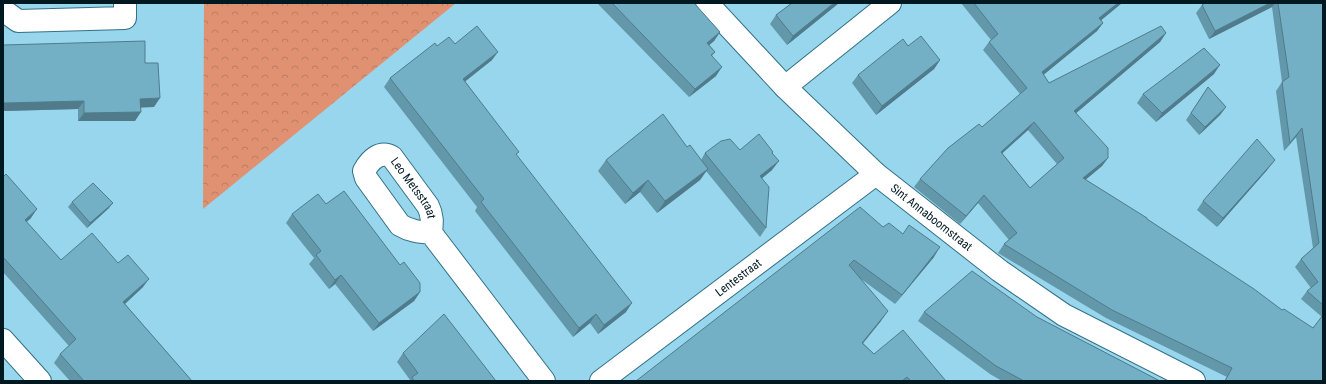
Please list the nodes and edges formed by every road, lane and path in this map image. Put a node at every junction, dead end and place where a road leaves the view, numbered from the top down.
1 (125, 3) edge
2 (890, 3) edge
3 (713, 5) edge
4 (3, 10) edge
5 (785, 87) junction
6 (876, 174) junction
7 (430, 233) dead end
8 (3, 340) edge
9 (40, 381) edge
10 (544, 381) edge
11 (601, 381) edge
12 (1194, 381) edge

1 - 4 street
2 - 5 street
3 - 5 street, Sint Annaboomstraat
5 - 6 street, Sint Annaboomstraat
6 - 11 street, Lentestraat
6 - 12 street, Sint Annaboomstraat
7 - 10 street, Leo Metsstraat
8 - 9 street

